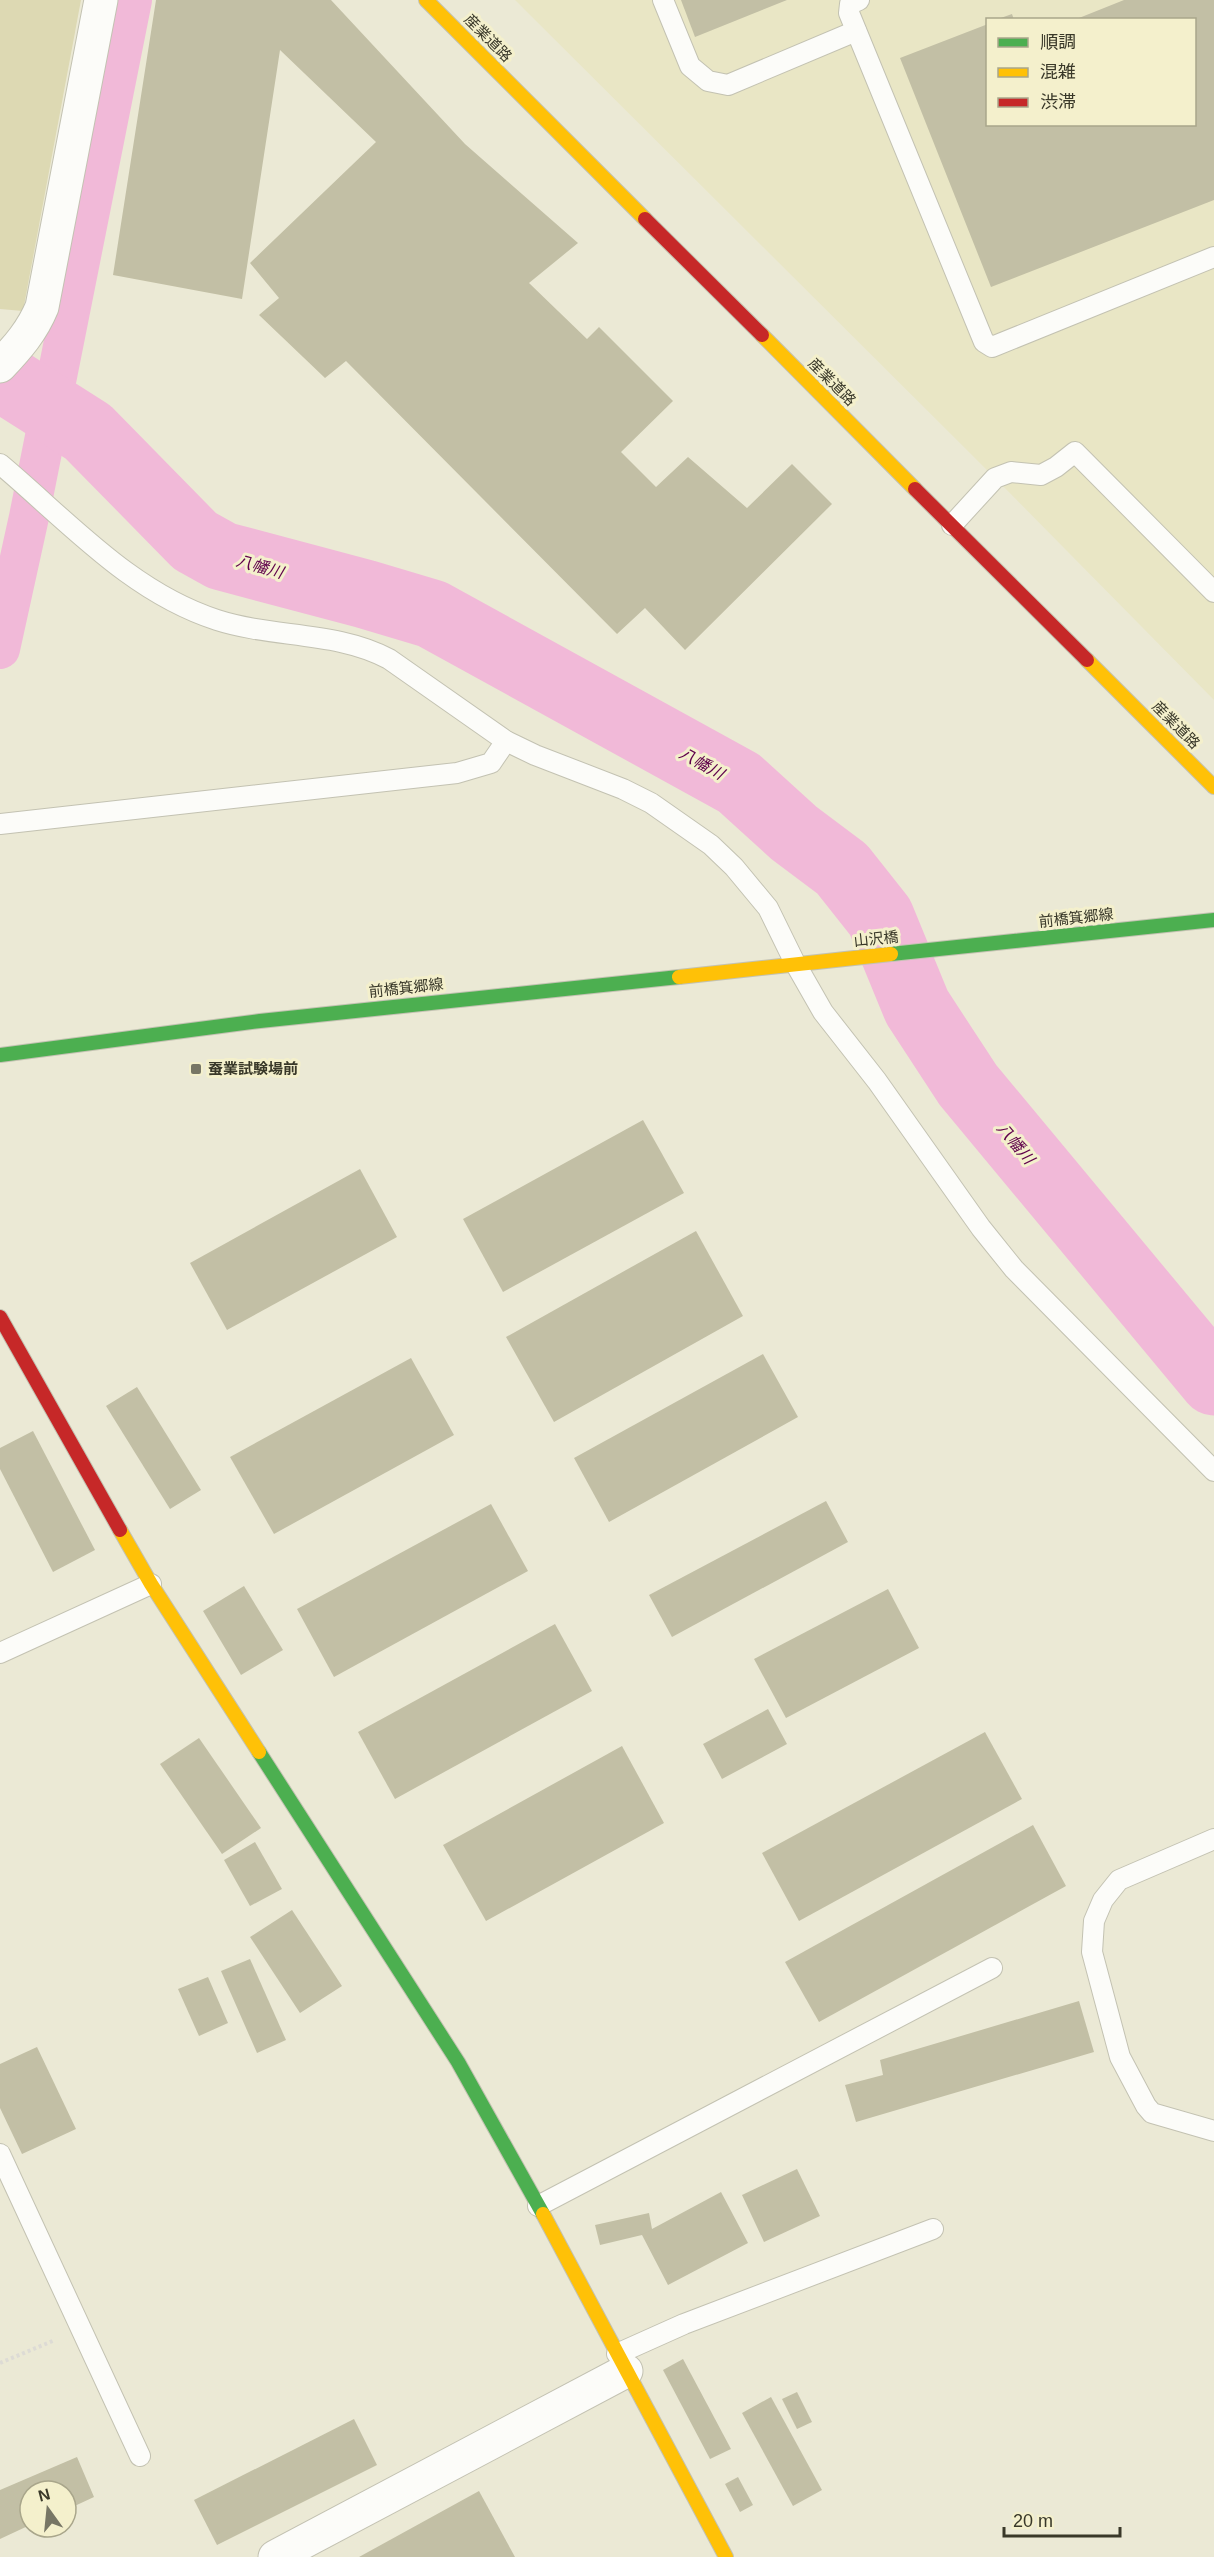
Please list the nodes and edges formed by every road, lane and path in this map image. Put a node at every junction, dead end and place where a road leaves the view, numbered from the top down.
1 (101, 0) edge
2 (426, 0) edge
3 (663, 0) edge
4 (859, 0) edge
5 (856, 31) junction
6 (1214, 257) edge
7 (10, 356) edge
8 (0, 464) edge
9 (952, 525) junction
10 (1214, 592) edge
11 (506, 741) junction
12 (1214, 787) edge
13 (0, 824) edge
14 (1214, 920) edge
15 (941, 949) joint
16 (816, 962) joint
17 (795, 963) junction
18 (0, 1055) edge
19 (0, 1317) edge
20 (1214, 1471) edge
21 (151, 1584) junction
22 (0, 1653) edge
23 (1214, 1839) edge
24 (992, 1968) dead end
25 (1214, 2131) edge
26 (0, 2154) edge
27 (538, 2206) junction
28 (933, 2229) dead end
29 (81, 2329) junction
30 (621, 2362) junction
31 (0, 2363) edge
32 (140, 2456) dead end
33 (275, 2557) edge
34 (726, 2557) edge

1 - 7 street
2 - 9 street, 産業道路
3 - 5 lane
4 - 5 lane
5 - 6 lane
8 - 11 lane
9 - 10 lane
9 - 12 street, 産業道路
11 - 13 lane
11 - 17 lane
14 - 15 street, 前橋箕郷線
15 - 16 street, 山沢橋
16 - 17 street, 前橋箕郷線
17 - 18 street, 前橋箕郷線
17 - 20 lane
19 - 21 street
21 - 22 lane
21 - 27 street
23 - 25 lane
24 - 27 lane
26 - 29 lane
27 - 30 street
28 - 30 lane
29 - 31 path
29 - 32 lane
30 - 33 street
30 - 34 street

